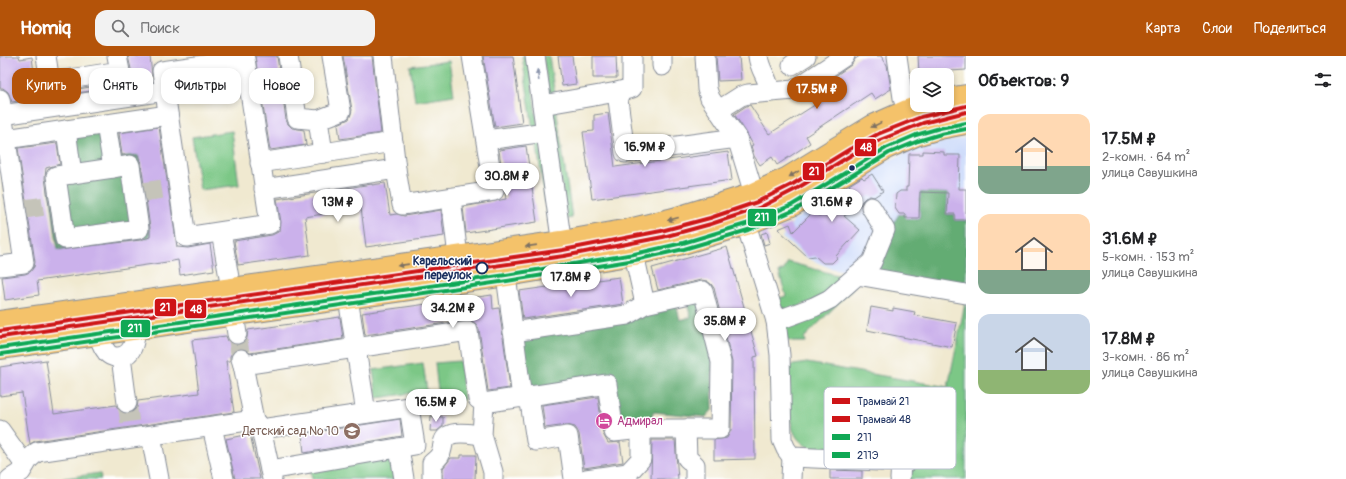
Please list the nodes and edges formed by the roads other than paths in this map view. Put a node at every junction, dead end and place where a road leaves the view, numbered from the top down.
1 (46, 56) edge
2 (118, 56) edge
3 (288, 56) edge
4 (332, 56) edge
5 (382, 56) edge
6 (472, 56) edge
7 (535, 56) edge
8 (632, 56) edge
9 (705, 56) edge
10 (758, 56) edge
11 (845, 56) edge
12 (897, 56) edge
13 (48, 68) edge
14 (183, 68) edge
15 (81, 77) joint
16 (161, 92) edge
17 (617, 92) junction
18 (770, 92) junction
19 (966, 96) edge
20 (954, 98) edge
21 (85, 102) junction
22 (910, 103) edge
23 (167, 104) edge
24 (542, 105) junction
25 (1, 107) edge
26 (719, 110) junction
27 (910, 111) edge
28 (168, 116) junction
29 (318, 120) junction
30 (966, 123) edge
31 (98, 126) junction
32 (66, 130) junction
33 (546, 132) junction
34 (738, 138) junction
35 (6, 139) junction
36 (486, 140) junction
37 (393, 142) junction
38 (323, 154) junction
39 (260, 163) junction
40 (113, 168) junction
41 (396, 169) junction
42 (72, 174) junction
43 (264, 189) junction
44 (754, 194) junction
45 (451, 198) junction
46 (872, 207) dead end
47 (746, 224) junction
48 (221, 232) junction
49 (562, 242) junction
50 (634, 254) junction
51 (458, 257) junction
52 (0, 266) edge
53 (565, 266) junction
54 (506, 275) junction
55 (857, 275) junction
56 (231, 289) junction
57 (966, 294) edge
58 (348, 298) junction
59 (645, 304) junction
60 (776, 320) junction
61 (0, 322) edge
62 (136, 328) junction
63 (513, 332) junction
64 (98, 334) junction
65 (356, 347) junction
66 (0, 348) edge
67 (120, 357) junction
68 (526, 397) junction
69 (127, 403) tunnel mouth
70 (484, 403) junction
71 (366, 413) junction
72 (258, 425) junction
73 (212, 427) junction
74 (641, 429) junction
75 (686, 429) junction
76 (0, 430) edge
77 (482, 435) junction
78 (151, 436) junction
79 (399, 448) junction
80 (792, 457) junction
81 (824, 461) edge
82 (25, 465) junction
83 (885, 469) edge
84 (900, 471) edge
85 (271, 474) edge
86 (628, 476) edge
87 (10, 479) edge
88 (159, 479) edge
89 (224, 479) edge
90 (404, 479) edge
91 (432, 479) edge
92 (493, 479) edge
93 (574, 479) edge
94 (586, 479) edge
95 (695, 479) edge
96 (791, 479) edge

1 - 13 street
2 - 15 street
3 - 29 street
4 - 29 street
5 - 37 street
6 - 36 street
24 -> 7 street
8 - 17 street
9 - 26 street
10 - 18 street
11 - 18 street
12 - 22 street
14 - 39 street
15 - 21 street
16 - 21 street
17 - 24 street
17 - 34 street
18 - 26 street
19 - 20 main road
21 - 25 street
21 - 31 street
23 - 28 street
24 - 33 street
25 - 35 street
26 - 34 street
27 -> 44 main road
28 - 31 street
28 - 48 street
29 - 38 street
30 - 47 main road
31 - 32 street
31 - 40 street
32 - 35 street
32 - 42 street
33 - 36 street
33 - 49 street
34 - 44 street
35 - 52 street
36 - 45 street
37 - 38 street
37 - 41 street
38 - 39 street
39 - 43 street
40 - 42 street
40 - 42 street
41 - 43 street
41 - 45 street
43 - 48 street
44 -> 49 main road
45 - 51 street
46 - 55 street
47 - 50 main road
47 - 60 street
48 - 56 street
49 -> 51 main road
49 - 53 street
50 - 53 main road
50 - 59 street
51 -> 56 main road
53 - 54 main road
54 - 58 main road
54 - 63 street
55 - 57 street
55 - 60 street
56 - 61 main road
58 - 62 main road
58 - 65 street
59 - 63 street
59 - 75 street
60 - 80 street
62 - 64 main road
62 - 67 street
63 - 68 street
64 - 66 main road
64 - 67 street
65 - 70 street
65 - 71 street
65 - 72 street
67 - 69 street
68 - 70 street
68 - 74 street
68 - 93 street
70 - 77 street
71 - 72 street
71 - 79 street
72 - 73 street
72 - 85 street
73 - 78 street
73 - 89 street
74 - 75 street
74 - 86 street
75 - 95 street
76 - 82 street
77 - 91 street
77 - 92 street
78 - 82 street
78 - 88 street
79 - 85 street
79 - 90 street
80 - 81 street
80 - 96 street
82 - 87 street
83 - 84 street
86 - 94 street

